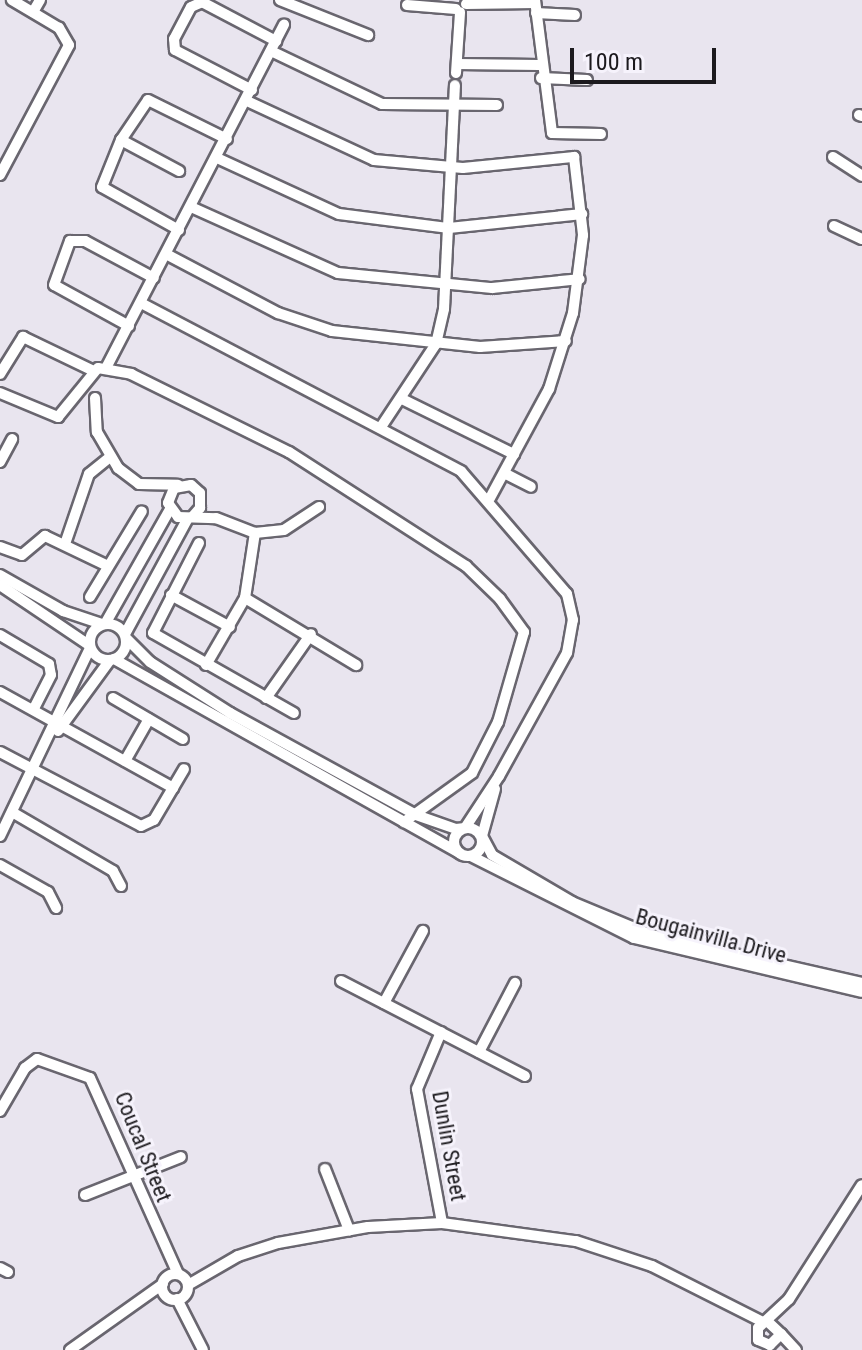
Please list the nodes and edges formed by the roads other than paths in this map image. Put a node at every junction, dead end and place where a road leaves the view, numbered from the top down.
1 (12, 0) edge
2 (40, 0) edge
3 (280, 0) edge
4 (298, 4) edge
5 (407, 5) dead end
6 (461, 5) edge
7 (535, 6) edge
8 (33, 12) junction
9 (575, 15) dead end
10 (284, 24) dead end
11 (368, 35) dead end
12 (274, 46) junction
13 (539, 65) junction
14 (541, 78) junction
15 (587, 80) dead end
16 (455, 85) dead end
17 (252, 90) junction
18 (247, 101) junction
19 (497, 105) dead end
20 (455, 109) junction
21 (601, 134) dead end
22 (227, 139) junction
23 (121, 140) junction
24 (833, 157) dead end
25 (217, 158) junction
26 (452, 168) junction
27 (179, 171) dead end
28 (0, 174) edge
29 (862, 176) edge
30 (191, 207) junction
31 (582, 214) junction
32 (834, 226) dead end
33 (449, 228) junction
34 (179, 230) junction
35 (862, 239) edge
36 (166, 254) junction
37 (154, 278) junction
38 (580, 279) junction
39 (446, 286) junction
40 (141, 303) junction
41 (129, 326) junction
42 (566, 341) junction
43 (436, 344) junction
44 (106, 368) junction
45 (94, 371) junction
46 (0, 374) edge
47 (0, 393) edge
48 (95, 398) dead end
49 (402, 399) junction
50 (381, 427) junction
51 (12, 439) dead end
52 (514, 454) junction
53 (109, 458) junction
54 (0, 462) edge
55 (504, 473) junction
56 (179, 485) junction
57 (151, 487) junction
58 (531, 487) dead end
59 (201, 498) junction
60 (490, 498) junction
61 (169, 506) junction
62 (319, 507) dead end
63 (142, 511) dead end
64 (191, 517) junction
65 (216, 518) junction
66 (255, 533) junction
67 (199, 543) dead end
68 (65, 544) junction
69 (0, 547) edge
70 (108, 566) junction
71 (0, 575) edge
72 (0, 585) edge
73 (171, 595) junction
74 (90, 597) dead end
75 (245, 598) junction
76 (104, 624) junction
77 (230, 627) junction
78 (311, 634) junction
79 (0, 635) edge
80 (125, 636) junction
81 (90, 646) junction
82 (112, 660) junction
83 (206, 665) junction
84 (356, 665) dead end
85 (0, 692) edge
86 (113, 698) dead end
87 (266, 698) junction
88 (33, 710) junction
89 (294, 713) dead end
90 (149, 719) junction
91 (52, 727) junction
92 (64, 728) junction
93 (183, 739) dead end
94 (0, 752) edge
95 (125, 761) junction
96 (184, 769) dead end
97 (32, 771) junction
98 (499, 776) junction
99 (173, 788) junction
100 (12, 812) junction
101 (416, 815) junction
102 (404, 822) junction
103 (465, 828) junction
104 (0, 836) edge
105 (482, 836) junction
106 (459, 853) junction
107 (471, 856) junction
108 (0, 865) edge
109 (121, 886) dead end
110 (56, 908) dead end
111 (423, 931) dead end
112 (673, 945) junction
113 (800, 976) junction
114 (341, 981) dead end
115 (515, 983) dead end
116 (862, 983) edge
117 (862, 992) edge
118 (384, 1003) junction
119 (441, 1032) junction
120 (479, 1052) junction
121 (525, 1076) dead end
122 (0, 1111) edge
123 (181, 1157) dead end
124 (325, 1169) dead end
125 (134, 1177) junction
126 (862, 1185) edge
127 (85, 1195) dead end
128 (442, 1223) junction
129 (349, 1230) junction
130 (176, 1286) junction
131 (789, 1299) junction
132 (738, 1312) junction
133 (765, 1322) junction
134 (756, 1332) junction
135 (780, 1332) junction
136 (774, 1344) junction
137 (70, 1350) edge
138 (203, 1350) edge
139 (789, 1350) edge
140 (796, 1350) edge

1 - 8 street
2 - 8 street
3 - 4 street
4 - 11 street
5 - 6 street
6 - 7 street
6 - 13 street
7 - 9 street
7 - 13 street
8 - 28 street
10 - 12 street
12 - 17 street
12 - 17 street
12 - 20 street
13 - 14 street
14 - 15 street
14 - 21 street
16 - 20 street
17 - 18 street
18 - 22 street
18 - 26 street
19 - 20 street
20 - 26 street
22 - 23 street
22 - 25 street
23 - 27 street
23 - 34 street
24 - 29 street
25 - 30 street
25 - 33 street
26 - 31 street
26 - 33 street
30 - 34 street
30 - 39 street
31 - 33 street
31 - 38 street
32 - 35 street
33 - 39 street
34 - 36 street
36 - 37 street
36 - 43 street
37 - 40 street
37 - 41 street
38 - 39 street
38 - 42 street
39 - 43 street
40 - 41 street
40 - 50 street
41 - 44 street
42 - 43 street
42 - 52 street
43 - 49 street
44 - 45 street
44 - 101 street
45 - 46 street
45 - 47 street
48 - 53 street
49 - 50 street
49 - 52 street
50 - 60 street
51 - 54 street
52 - 55 street
53 - 57 street
53 - 68 street
55 - 58 street
55 - 60 street
56 - 57 street
56 - 59 street
56 - 61 street
57 - 61 street
59 - 64 street
59 - 65 street
60 - 98 street
61 - 64 street
61 - 76 street
62 - 66 street
63 - 70 street
64 - 65 street
64 - 80 street
65 - 66 street
66 - 75 street
67 - 73 street
68 - 69 street
68 - 70 street
70 - 74 street
71 - 76 street, Bougainvilla Drive
72 - 81 street, Bougainvilla Drive
73 - 77 street
73 - 83 street
75 - 77 street
75 - 78 street
76 - 80 street, Bougainvilla Drive
76 - 81 street
77 - 83 street
78 - 84 street
78 - 87 street
79 - 88 street
80 - 82 street
80 - 101 street, Bougainvilla Drive
81 - 82 street, Bougainvilla Drive
81 - 91 street
82 - 92 street
82 - 102 street, Bougainvilla Drive
83 - 87 street
85 - 88 street
86 - 90 street
87 - 89 street
88 - 91 street
90 - 93 street
90 - 95 street
91 - 92 street
91 - 97 street
92 - 95 street
94 - 97 street
95 - 99 street
96 - 99 street
97 - 99 street
97 - 100 street
98 - 103 street
98 - 105 street
100 - 104 street
100 - 109 street
101 - 102 street
101 - 103 street, Bougainvilla Drive
102 - 106 street, Bougainvilla Drive
103 - 105 street, Bougainvilla Drive
103 - 106 street
105 - 107 street
105 - 112 street, Bougainvilla Drive
106 - 107 street, Bougainvilla Drive
107 - 112 street, Bougainvilla Drive
108 - 110 street
111 - 118 street
112 - 113 street, Bougainvilla Drive
113 - 116 street, Bougainvilla Drive
113 - 117 street, Bougainvilla Drive
114 - 118 street
115 - 120 street
118 - 119 street
119 - 120 street
119 - 128 street, Dunlin Street
120 - 121 street
122 - 125 street, Coucal Street
123 - 125 street
124 - 129 street
125 - 127 street
125 - 130 street, Coucal Street
126 - 131 street
128 - 129 street
128 - 132 street
129 - 130 street
130 - 137 street
130 - 138 street, Coucal Street
131 - 133 street
131 - 135 street
132 - 133 street
132 - 134 street
133 - 134 street
133 - 135 street
134 - 136 street
135 - 136 street
135 - 140 street
136 - 139 street

